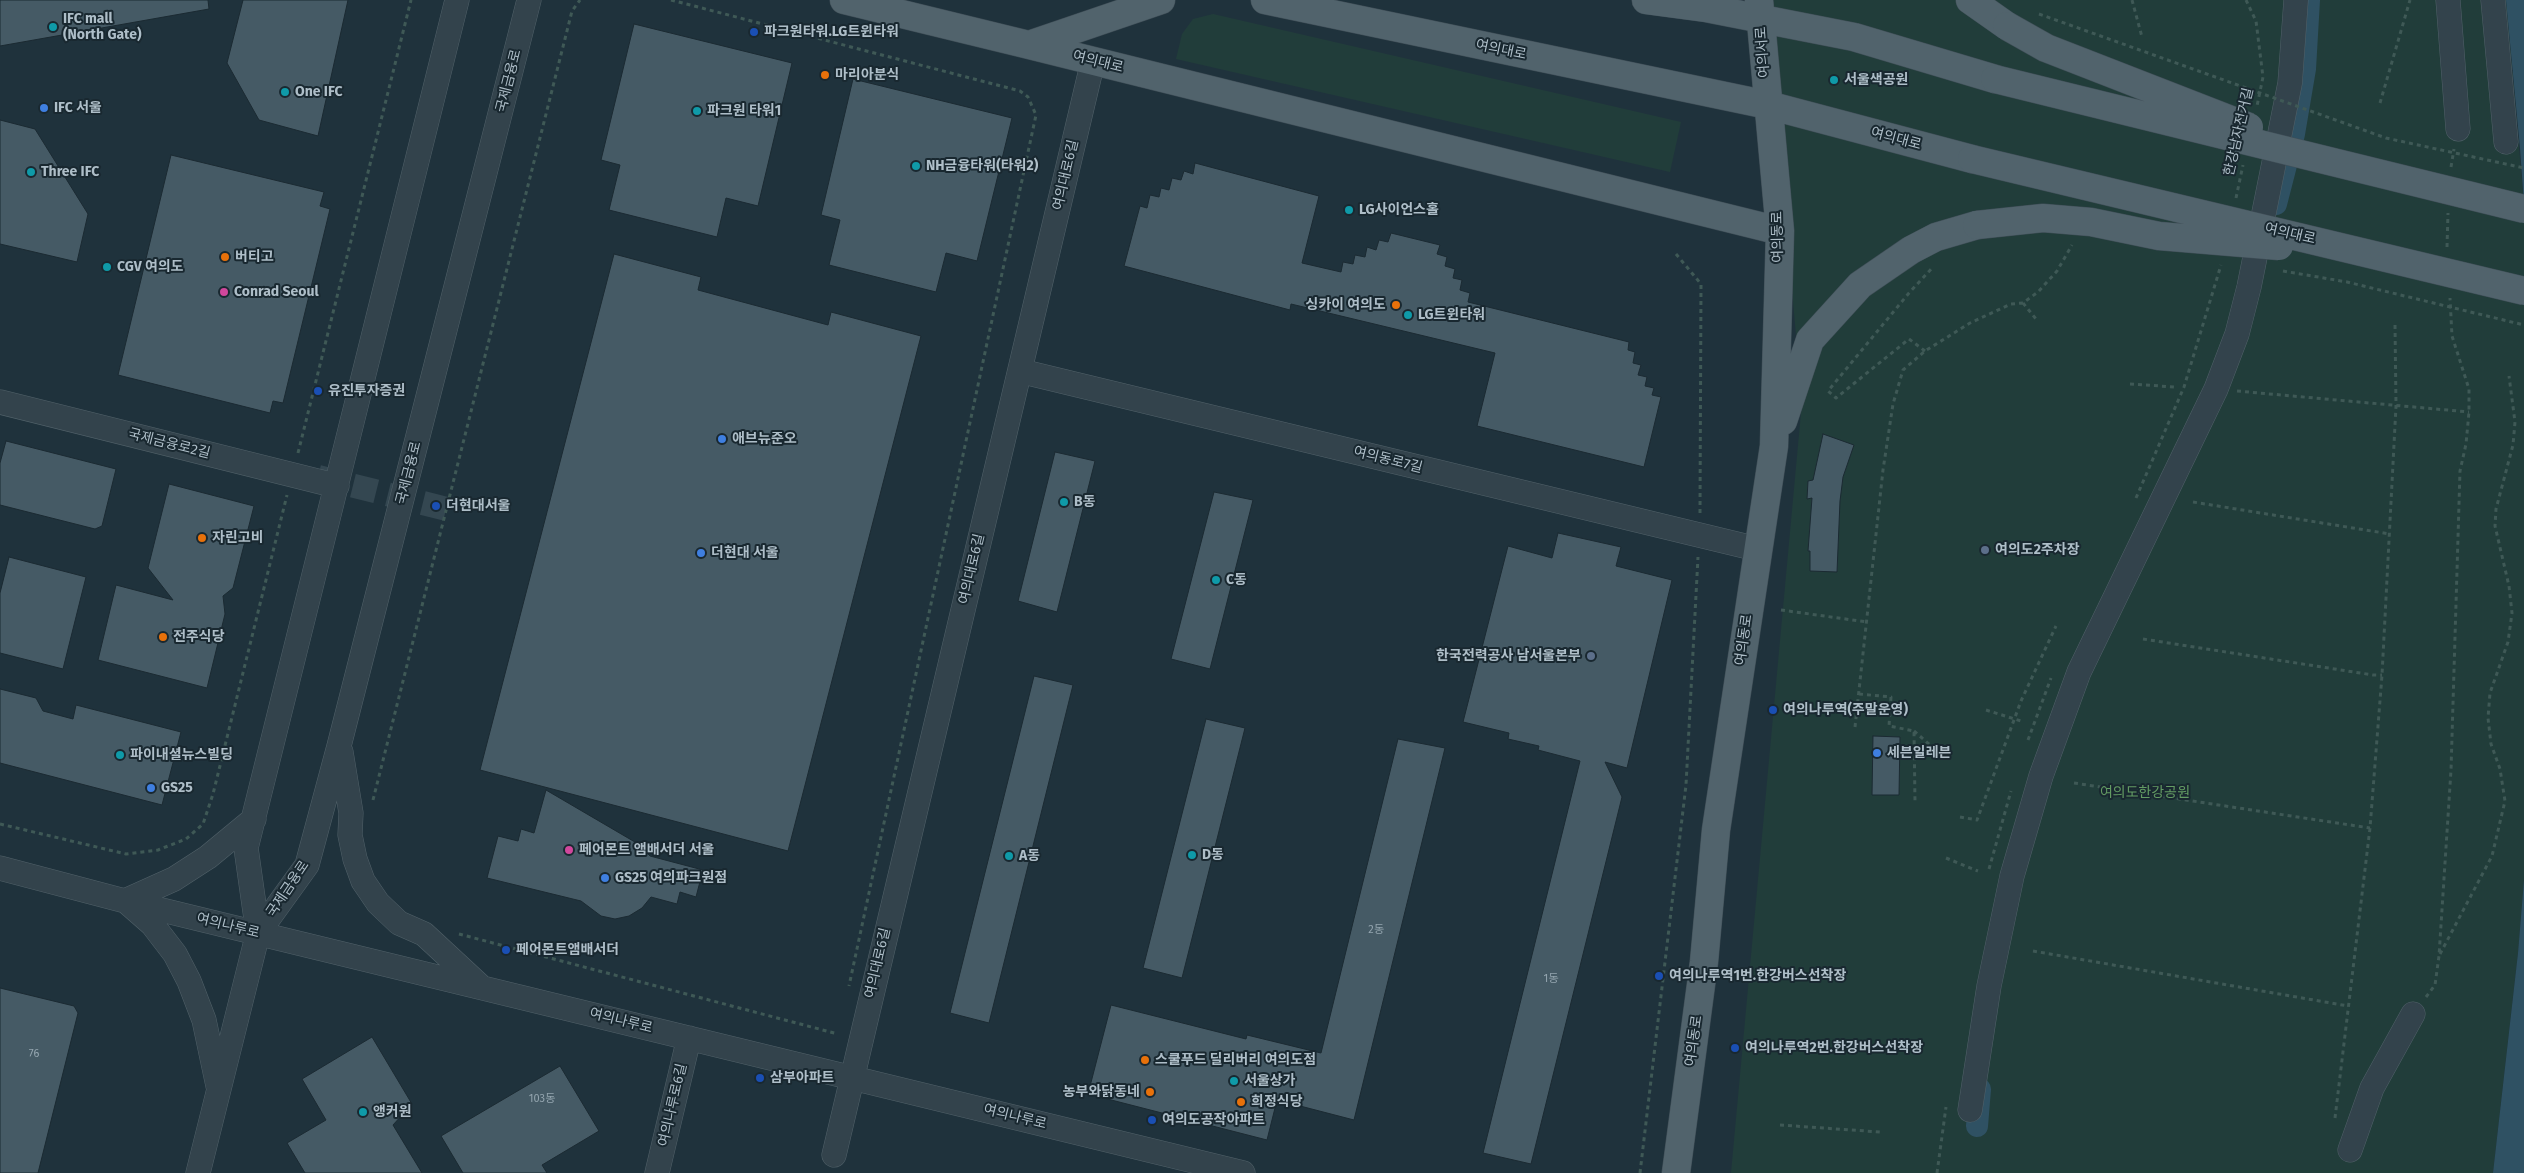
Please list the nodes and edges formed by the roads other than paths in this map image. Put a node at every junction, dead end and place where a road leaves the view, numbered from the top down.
1 (457, 0) edge
2 (529, 0) edge
3 (844, 0) edge
4 (1161, 0) edge
5 (1266, 0) edge
6 (1646, 0) edge
7 (1970, 0) edge
8 (2296, 0) edge
9 (2448, 0) edge
10 (2493, 0) edge
11 (1760, 9) edge
12 (1029, 45) junction
13 (1093, 61) junction
14 (1768, 105) junction
15 (2458, 129) road end
16 (2506, 142) dead end
17 (2343, 165) junction
18 (2524, 210) edge
19 (1780, 231) junction
20 (2364, 252) junction
21 (2524, 291) edge
22 (1020, 370) junction
23 (0, 402) edge
24 (1774, 446) junction
25 (337, 486) junction
26 (1757, 549) junction
27 (339, 746) junction
28 (254, 819) junction
29 (0, 868) edge
30 (125, 901) junction
31 (258, 933) junction
32 (480, 986) junction
33 (2413, 1014) road end
34 (689, 1038) junction
35 (851, 1077) junction
36 (219, 1088) junction
37 (1970, 1110) dead end
38 (2350, 1150) dead end
39 (834, 1155) dead end
40 (198, 1173) edge
41 (657, 1173) edge
42 (1244, 1173) edge
43 (1676, 1173) edge

1 - 25 street, 국제금융로
2 - 27 street, 국제금융로
3 - 12 main road, 여의대로
4 - 12 main road, 여의대로
5 - 14 main road, 여의대로
6 - 11 main road
7 - 17 main road, bridge
8 - 37 street
9 - 15 street
10 - 16 street
11 - 14 main road, 여의서로
11 - 17 main road, bridge
12 - 13 main road, 여의대로
13 - 19 main road, 여의대로
13 - 22 street, 여의대로6길
14 - 19 main road, 여의동로
14 - 20 main road, 여의대로, bridge
17 - 18 main road, bridge
19 - 24 main road, 여의동로
20 - 21 main road, 여의대로, bridge
20 - 24 main road, bridge
22 - 26 street, 여의동로7길
22 - 35 street, 여의대로6길
23 - 25 street, 국제금융로2길
24 - 26 main road, 여의동로
25 - 28 street, 국제금융로
26 - 43 main road, 여의동로
27 - 31 street, 국제금융로
27 - 32 street
28 - 30 street
28 - 31 street, 국제금융로
29 - 30 street, 여의나루로
30 - 31 street, 여의나루로
30 - 36 street
31 - 32 street, 여의나루로
31 - 36 street, 국제금융로
32 - 34 street, 여의나루로
33 - 38 street
34 - 35 street, 여의나루로
34 - 41 street, 여의나루로6길
35 - 39 street, 여의대로6길
35 - 42 street, 여의나루로
36 - 40 street, 국제금융로

